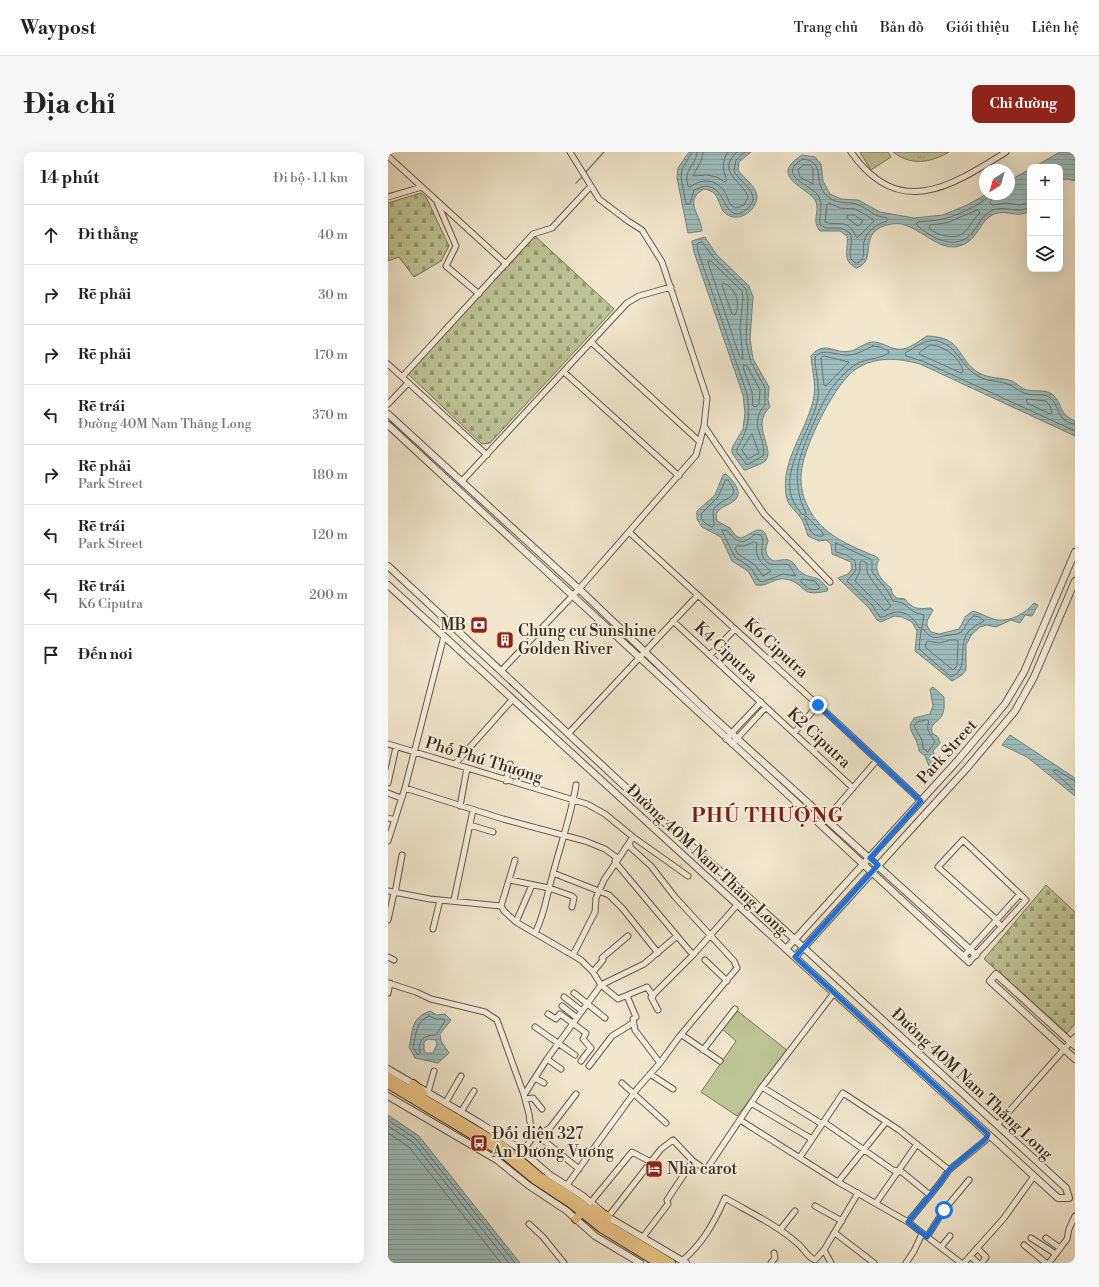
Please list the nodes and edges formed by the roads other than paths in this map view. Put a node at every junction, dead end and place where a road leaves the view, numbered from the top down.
1 (570, 152) edge
2 (851, 152) edge
3 (1006, 152) edge
4 (388, 156) edge
5 (591, 186) junction
6 (422, 187) junction
7 (388, 197) edge
8 (435, 199) junction
9 (506, 264) junction
10 (671, 287) junction
11 (479, 294) junction
12 (591, 342) junction
13 (388, 364) edge
14 (564, 372) junction
15 (402, 377) junction
16 (408, 383) junction
17 (388, 404) edge
18 (388, 414) edge
19 (388, 425) edge
20 (704, 426) junction
21 (700, 442) junction
22 (487, 455) junction
23 (679, 476) junction
24 (462, 481) junction
25 (456, 488) junction
26 (629, 532) junction
27 (1075, 552) edge
28 (388, 566) edge
29 (1075, 581) edge
30 (830, 582) dead end
31 (388, 585) edge
32 (579, 589) junction
33 (698, 595) junction
34 (573, 596) junction
35 (673, 621) junction
36 (735, 629) junction
37 (444, 636) junction
38 (644, 652) junction
39 (710, 655) junction
40 (639, 657) junction
41 (501, 671) junction
42 (492, 680) junction
43 (513, 699) junction
44 (761, 702) junction
45 (818, 705) junction
46 (766, 707) junction
47 (731, 733) junction
48 (794, 733) junction
49 (568, 734) junction
50 (737, 738) junction
51 (726, 739) junction
52 (388, 744) edge
53 (732, 744) junction
54 (396, 747) junction
55 (414, 753) junction
56 (877, 760) junction
57 (455, 764) junction
58 (510, 764) dead end
59 (467, 768) junction
60 (389, 772) edge
61 (506, 781) junction
62 (388, 783) edge
63 (576, 785) dead end
64 (406, 788) junction
65 (853, 788) junction
66 (388, 793) edge
67 (401, 798) junction
68 (574, 800) junction
69 (921, 801) junction
70 (460, 806) junction
71 (473, 810) junction
72 (388, 818) edge
73 (826, 819) junction
74 (395, 820) junction
75 (470, 825) junction
76 (493, 832) dead end
77 (563, 836) junction
78 (889, 836) junction
79 (633, 837) junction
80 (388, 841) edge
81 (630, 842) junction
82 (898, 843) junction
83 (402, 855) dead end
84 (870, 858) junction
85 (515, 860) dead end
86 (615, 862) junction
87 (863, 864) junction
88 (878, 865) junction
89 (872, 872) junction
90 (553, 873) junction
91 (688, 876) dead end
92 (510, 880) junction
93 (532, 885) junction
94 (549, 888) junction
95 (599, 891) junction
96 (392, 892) edge
97 (1020, 894) junction
98 (440, 900) junction
99 (454, 900) junction
100 (737, 905) junction
101 (501, 906) junction
102 (572, 907) dead end
103 (388, 920) edge
104 (997, 920) junction
105 (516, 922) junction
106 (1001, 928) junction
107 (433, 929) dead end
108 (535, 933) junction
109 (628, 936) dead end
110 (677, 936) junction
111 (710, 936) junction
112 (794, 940) junction
113 (804, 948) junction
114 (786, 949) junction
115 (970, 950) junction
116 (658, 953) junction
117 (573, 955) junction
118 (693, 955) junction
119 (976, 955) junction
120 (795, 957) junction
121 (963, 957) junction
122 (388, 958) edge
123 (394, 960) dead end
124 (705, 960) dead end
125 (969, 962) joint
126 (593, 972) junction
127 (727, 981) junction
128 (389, 983) edge
129 (601, 985) junction
130 (574, 993) dead end
131 (834, 993) junction
132 (388, 994) edge
133 (626, 996) junction
134 (653, 996) junction
135 (564, 997) dead end
136 (587, 1004) junction
137 (562, 1006) dead end
138 (736, 1009) dead end
139 (658, 1010) dead end
140 (582, 1011) junction
141 (548, 1014) dead end
142 (605, 1018) dead end
143 (576, 1021) junction
144 (633, 1023) junction
145 (535, 1027) dead end
146 (682, 1035) junction
147 (1074, 1042) edge
148 (559, 1043) junction
149 (1064, 1049) junction
150 (703, 1050) junction
151 (575, 1055) dead end
152 (547, 1059) junction
153 (1075, 1059) edge
154 (581, 1061) dead end
155 (720, 1061) dead end
156 (660, 1063) junction
157 (589, 1066) dead end
158 (388, 1069) edge
159 (561, 1069) dead end
160 (434, 1071) dead end
161 (650, 1074) junction
162 (461, 1076) dead end
163 (388, 1077) edge
164 (535, 1078) junction
165 (544, 1083) dead end
166 (622, 1083) dead end
167 (388, 1084) edge
168 (413, 1084) junction
169 (762, 1087) junction
170 (673, 1089) dead end
171 (428, 1092) junction
172 (474, 1092) dead end
173 (576, 1094) dead end
174 (633, 1094) junction
175 (388, 1096) edge
176 (525, 1097) junction
177 (446, 1102) junction
178 (751, 1103) junction
179 (542, 1110) dead end
180 (461, 1112) junction
181 (452, 1115) junction
182 (740, 1120) junction
183 (886, 1122) junction
184 (666, 1123) dead end
185 (823, 1123) junction
186 (997, 1125) junction
187 (988, 1134) junction
188 (534, 1137) junction
189 (812, 1139) junction
190 (917, 1144) junction
191 (502, 1150) junction
192 (864, 1151) junction
193 (800, 1157) junction
194 (520, 1159) junction
195 (693, 1161) junction
196 (651, 1162) junction
197 (579, 1169) junction
198 (949, 1170) junction
199 (897, 1171) junction
200 (1034, 1176) junction
201 (969, 1180) dead end
202 (838, 1182) junction
203 (565, 1188) junction
204 (858, 1193) junction
205 (930, 1195) junction
206 (1072, 1198) edge
207 (591, 1202) junction
208 (876, 1203) junction
209 (815, 1206) dead end
210 (795, 1211) dead end
211 (582, 1212) junction
212 (1075, 1216) edge
213 (608, 1217) junction
214 (576, 1219) junction
215 (842, 1221) junction
216 (908, 1222) junction
217 (529, 1224) dead end
218 (780, 1230) junction
219 (835, 1233) junction
220 (922, 1234) junction
221 (950, 1236) dead end
222 (644, 1237) junction
223 (927, 1237) junction
224 (1031, 1238) dead end
225 (1046, 1238) dead end
226 (1024, 1245) dead end
227 (941, 1247) junction
228 (977, 1248) junction
229 (1060, 1248) junction
230 (824, 1250) junction
231 (774, 1253) dead end
232 (1056, 1254) junction
233 (970, 1256) junction
234 (684, 1262) edge
235 (564, 1263) edge
236 (640, 1263) edge
237 (658, 1263) edge
238 (671, 1263) edge
239 (771, 1263) edge
240 (831, 1263) edge
241 (874, 1263) edge
242 (906, 1263) edge
243 (961, 1263) edge
244 (964, 1263) edge
245 (978, 1263) edge
246 (982, 1263) edge
247 (1048, 1263) edge

1 - 5 street
2 - 3 street
4 - 6 street
5 - 9 street
5 - 10 street
6 - 7 street
6 - 8 street
8 - 9 street
8 - 11 street
9 - 11 street
10 - 12 street
10 - 20 street
11 - 15 street
12 - 14 street
12 - 21 street
13 - 15 street
14 - 22 street
14 - 23 street
15 - 16 street
16 - 17 street
16 - 22 street
18 - 24 street
19 - 25 street
20 - 21 street
20 - 30 street
21 - 23 street
22 - 24 street
23 - 26 street
24 - 25 street
24 - 32 street
25 - 34 street
26 - 32 street
26 - 33 street, K6 Ciputra
27 - 69 street, Park Street
28 - 41 street, Đường 40M Nam Thăng Long
29 - 82 street, Park Street
31 - 37 street, Đường 40M Nam Thăng Long
32 - 34 street
32 - 38 street
33 - 35 street
33 - 36 street, K6 Ciputra
34 - 40 street
34 - 41 street
35 - 38 street
35 - 39 street, K4 Ciputra
36 - 39 street
36 - 45 street, K6 Ciputra
37 - 42 street, Đường 40M Nam Thăng Long
37 - 55 street
38 - 40 street
38 - 47 street
39 - 44 street, K4 Ciputra
40 - 49 street
40 - 51 street
41 - 42 street
41 - 49 street, Đường 40M Nam Thăng Long
42 - 43 street, Đường 40M Nam Thăng Long
43 - 57 street
43 - 100 street, Đường 40M Nam Thăng Long
44 - 46 street, K4 Ciputra
44 - 47 street
45 - 48 street
45 - 56 street, K6 Ciputra
46 - 48 street, K2 Ciputra
46 - 50 street
47 - 50 street
47 - 51 street
48 - 65 street, K2 Ciputra
49 - 112 street, Đường 40M Nam Thăng Long
50 - 53 street
50 - 73 street
51 - 53 street
52 - 54 street, Phố Phú Thượng
53 - 87 street
54 - 55 street, Phố Phú Thượng
54 - 60 street
55 - 57 street, Phố Phú Thượng
55 - 64 street
56 - 65 street
56 - 69 street, K6 Ciputra
57 - 59 street, Phố Phú Thượng
58 - 61 street
59 - 61 street, Phố Phú Thượng
59 - 70 street
60 - 62 street
61 - 68 street, Phố Phú Thượng
63 - 68 street
64 - 67 street
64 - 70 street
65 - 73 street
66 - 67 street
67 - 74 street
68 - 77 street
68 - 79 street, Phố Phú Thượng
69 - 78 street, Park Street
70 - 71 street
71 - 75 street
71 - 77 street
72 - 74 street
73 - 84 street
74 - 80 street
75 - 76 street
75 - 99 street
77 - 86 street
77 - 90 street
78 - 82 street
78 - 84 street, Park Street
79 - 81 street
79 - 91 street, Phố Phú Thượng
81 - 86 street
81 - 111 street
82 - 88 street, Park Street
83 - 96 street
84 - 87 street, Park Street
84 - 88 street
85 - 92 street
86 - 95 street
86 - 110 street
87 - 89 street
87 - 112 street, Park Street
88 - 89 street, Park Street
88 - 115 street
89 - 113 street, Park Street
89 - 121 street
90 - 94 street
90 - 95 street
92 - 93 street
92 - 101 street
93 - 94 street
93 - 105 street
94 - 102 street
94 - 108 street
95 - 116 street
95 - 117 street
96 - 98 street
96 - 103 street
97 - 104 street
97 - 104 street
97 - 106 street
98 - 99 street
98 - 107 street
99 - 101 street
100 - 111 street
100 - 114 street, Đường 40M Nam Thăng Long
101 - 105 street
104 - 106 street
104 - 115 street
105 - 108 street
106 - 119 street
108 - 117 street
109 - 126 street
110 - 116 street
110 - 118 street
111 - 118 street
111 - 127 street
112 - 113 street, Đường 40M Nam Thăng Long
112 - 114 street, Park Street
113 - 120 street, Park Street
113 - 186 street, Đường 40M Nam Thăng Long
114 - 120 street, Đường 40M Nam Thăng Long
115 - 119 street
115 - 121 street
116 - 129 street
117 - 126 street
118 - 134 street
119 - 125 street
120 - 131 street, Đường 40M Nam Thăng Long
121 - 125 street
122 - 123 street
124 - 127 street
126 - 129 street
127 - 146 street
128 - 132 street
128 - 176 street
129 - 133 street
129 - 136 street
130 - 136 street
131 - 169 street
131 - 187 street, Đường 40M Nam Thăng Long
133 - 134 street
133 - 144 street
134 - 139 street
135 - 140 street
136 - 140 street
136 - 142 street
137 - 143 street
138 - 150 street
140 - 143 street
141 - 143 street
143 - 148 street
143 - 154 street
144 - 156 street
144 - 157 street
145 - 148 street
146 - 150 street
146 - 156 street
147 - 149 street
147 - 149 street
148 - 151 street
148 - 152 street
149 - 153 street
149 - 186 street
150 - 155 street
152 - 159 street
152 - 164 street
156 - 161 street
158 - 168 street
160 - 171 street
161 - 170 street
161 - 174 street
162 - 177 street
163 - 181 main road
164 - 165 street
164 - 176 street
166 - 174 street
167 - 191 main road
168 - 171 street
168 - 181 main road
169 - 178 street
169 - 185 street
171 - 177 street
172 - 180 street
173 - 188 street
174 - 184 street
174 - 197 street
175 - 214 street
176 - 179 street
176 - 188 street
177 - 180 street
178 - 182 street
178 - 189 street
180 - 194 street
181 - 191 main road
182 - 193 street
182 - 195 street
183 - 185 street
183 - 190 street
183 - 192 street
185 - 189 street
185 - 192 street
186 - 187 street
186 - 206 street, Đường 40M Nam Thăng Long
187 - 198 street
187 - 200 street, Đường 40M Nam Thăng Long
188 - 194 street
188 - 197 street
189 - 193 street
190 - 198 street
190 - 199 street
191 - 194 main road
192 - 199 street
192 - 202 street
193 - 202 street
194 - 203 main road
194 - 211 main road
195 - 196 street
195 - 222 street
196 - 207 street
196 - 213 street
197 - 203 street
198 - 205 street
199 - 205 street
199 - 208 street
200 - 206 street, Đường 40M Nam Thăng Long
200 - 228 street
201 - 223 street
202 - 204 street
203 - 207 street
203 - 213 main road
203 - 238 main road
204 - 208 street
204 - 215 street
205 - 216 street
207 - 213 street
208 - 216 street
209 - 215 street
210 - 218 street
211 - 214 main road
211 - 237 main road
212 - 229 street
213 - 222 street
214 - 236 street
215 - 219 street
216 - 220 street
217 - 235 street
218 - 230 street
218 - 234 street
219 - 230 street
219 - 241 street
220 - 223 street
220 - 242 street
221 - 227 street
222 - 234 street
223 - 227 street
224 - 232 street
225 - 229 street
226 - 247 street
227 - 243 street
228 - 233 street
228 - 246 street
229 - 232 street
230 - 240 street
231 - 239 street
232 - 247 street
233 - 244 street
233 - 245 street

